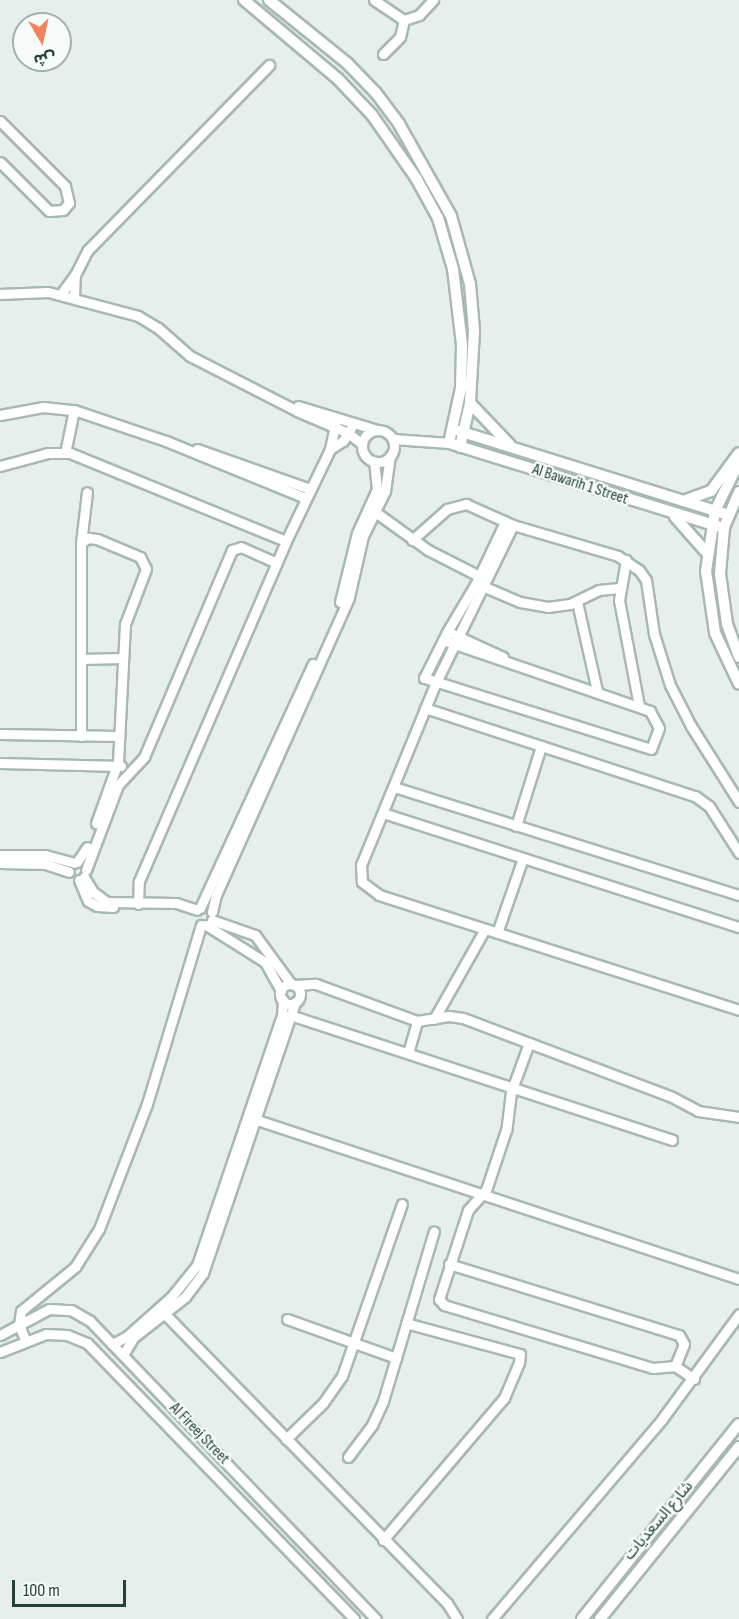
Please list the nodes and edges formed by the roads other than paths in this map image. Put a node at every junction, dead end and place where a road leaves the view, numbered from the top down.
1 (244, 0) edge
2 (269, 0) edge
3 (374, 0) edge
4 (433, 0) edge
5 (404, 20) junction
6 (382, 54) dead end
7 (269, 65) dead end
8 (0, 121) edge
9 (399, 124) junction
10 (386, 134) junction
11 (0, 162) edge
12 (75, 275) junction
13 (0, 294) edge
14 (61, 294) junction
15 (74, 298) junction
16 (470, 403) junction
17 (74, 410) junction
18 (0, 415) edge
19 (335, 423) junction
20 (350, 429) junction
21 (378, 430) junction
22 (453, 430) junction
23 (465, 433) junction
24 (393, 439) junction
25 (449, 443) junction
26 (362, 444) junction
27 (460, 447) junction
28 (330, 449) junction
29 (515, 449) junction
30 (65, 453) junction
31 (739, 453) edge
32 (390, 456) junction
33 (374, 461) junction
34 (739, 462) edge
35 (0, 466) edge
36 (739, 474) edge
37 (87, 492) dead end
38 (739, 492) edge
39 (308, 494) junction
40 (678, 499) junction
41 (372, 510) junction
42 (670, 513) junction
43 (722, 513) junction
44 (509, 523) junction
45 (718, 527) junction
46 (412, 540) junction
47 (286, 541) junction
48 (81, 543) junction
49 (707, 553) junction
50 (626, 560) junction
51 (277, 563) junction
52 (479, 582) junction
53 (619, 588) junction
54 (577, 602) junction
55 (445, 636) junction
56 (456, 640) junction
57 (739, 657) edge
58 (123, 658) junction
59 (81, 659) junction
60 (436, 682) junction
61 (739, 684) edge
62 (597, 691) junction
63 (639, 706) junction
64 (426, 708) junction
65 (0, 734) edge
66 (81, 736) junction
67 (119, 736) junction
68 (541, 746) junction
69 (276, 753) junction
70 (0, 764) edge
71 (117, 765) junction
72 (132, 769) junction
73 (394, 788) junction
74 (739, 802) edge
75 (383, 813) junction
76 (516, 826) junction
77 (739, 853) edge
78 (0, 855) edge
79 (524, 858) junction
80 (0, 863) edge
81 (73, 866) junction
82 (83, 875) junction
83 (739, 895) edge
84 (138, 904) junction
85 (199, 909) junction
86 (208, 921) junction
87 (739, 927) edge
88 (485, 929) junction
89 (497, 933) junction
90 (293, 985) junction
91 (282, 995) junction
92 (447, 997) junction
93 (295, 1002) junction
94 (739, 1010) edge
95 (290, 1015) junction
96 (449, 1016) junction
97 (434, 1019) junction
98 (417, 1021) junction
99 (529, 1043) junction
100 (408, 1053) junction
101 (264, 1081) junction
102 (512, 1088) junction
103 (252, 1118) junction
104 (739, 1118) edge
105 (672, 1140) dead end
106 (482, 1196) junction
107 (402, 1204) dead end
108 (434, 1231) dead end
109 (449, 1264) junction
110 (739, 1279) edge
111 (161, 1311) junction
112 (739, 1314) edge
113 (287, 1319) dead end
114 (406, 1323) junction
115 (19, 1324) junction
116 (0, 1335) edge
117 (25, 1340) junction
118 (112, 1344) junction
119 (354, 1344) junction
120 (0, 1352) edge
121 (123, 1355) junction
122 (396, 1358) junction
123 (675, 1366) junction
124 (694, 1379) junction
125 (739, 1424) edge
126 (286, 1439) junction
127 (739, 1447) edge
128 (348, 1457) dead end
129 (383, 1540) junction
130 (354, 1619) edge
131 (376, 1619) edge
132 (457, 1619) edge
133 (492, 1619) edge
134 (582, 1619) edge
135 (600, 1619) edge

1 - 10 street
2 - 9 street
3 - 5 street
4 - 5 street
5 - 6 street
7 - 12 street
8 - 11 street
9 - 10 street
9 - 16 street
10 - 22 street
12 - 14 street
12 - 15 street
13 - 14 street
14 - 15 street
15 - 19 street
16 - 23 street
16 - 29 street
17 - 18 street
17 - 30 street
17 - 39 street
19 - 20 street
19 - 28 street
20 - 21 street
20 - 26 street
20 - 28 street
21 - 24 street
21 - 26 street
22 - 23 street, Al Bawarih 1 Street
22 - 25 street
23 - 27 street
23 - 29 street, Al Bawarih 1 Street
24 - 25 street
24 - 32 street
25 - 27 street, Al Bawarih 1 Street
26 - 33 street
27 - 42 street, Al Bawarih 1 Street
28 - 39 street
29 - 40 street, Al Bawarih 1 Street
30 - 35 street
30 - 47 street
31 - 40 street
32 - 33 street
32 - 41 street
33 - 41 street
34 - 43 street
36 - 43 street
37 - 48 street
38 - 43 street
39 - 47 street
40 - 43 street, Al Bawarih 1 Street
41 - 46 street
41 - 69 street
42 - 45 street, Al Bawarih 1 Street
42 - 49 street
43 - 45 street
44 - 46 street
44 - 50 street
44 - 52 street
45 - 49 street
45 - 57 street
46 - 52 street
47 - 51 street
48 - 58 street
48 - 59 street
49 - 61 street
50 - 53 street
50 - 74 street
51 - 72 street
51 - 84 street
52 - 54 street
52 - 55 street
52 - 56 street
53 - 54 street
53 - 63 street
54 - 62 street
55 - 56 street
55 - 60 street
56 - 60 street
56 - 62 street
58 - 59 street
58 - 67 street
59 - 66 street
60 - 63 street
60 - 64 street
62 - 63 street
64 - 68 street
64 - 73 street
65 - 66 street
66 - 67 street
67 - 71 street
68 - 76 street
68 - 77 street
69 - 85 street
69 - 86 street
70 - 71 street
71 - 72 street
71 - 81 street
72 - 82 street
73 - 75 street
73 - 76 street
75 - 79 street
75 - 88 street
76 - 83 street
78 - 81 street
79 - 87 street
79 - 89 street
80 - 81 street
81 - 82 street
81 - 82 street
82 - 84 street
84 - 85 street
85 - 86 street
85 - 86 street
86 - 90 street
86 - 91 street
86 - 115 street
88 - 89 street
88 - 92 street
89 - 94 street
90 - 91 street
90 - 93 street
90 - 98 street
91 - 93 street
91 - 101 street
92 - 96 street
92 - 97 street
93 - 95 street
95 - 100 street
95 - 101 street
96 - 97 street
96 - 99 street
97 - 98 street
98 - 100 street
99 - 102 street
99 - 104 street
100 - 102 street
101 - 103 street
102 - 105 street
102 - 106 street
103 - 106 street
103 - 111 street
106 - 109 street
106 - 110 street
107 - 119 street
108 - 114 street
109 - 123 street
109 - 123 street
111 - 118 street
111 - 121 street
111 - 126 street
112 - 124 street
113 - 119 street
114 - 122 street
114 - 129 street
115 - 116 street, Al Fireej Street
115 - 117 street
115 - 118 street, Al Fireej Street
117 - 120 street, Al Fireej Street
117 - 130 street, Al Fireej Street
118 - 121 street, Al Fireej Street
119 - 122 street
119 - 126 street
121 - 131 street, Al Fireej Street
122 - 128 street
123 - 124 street
124 - 133 street
125 - 134 street, شارع السعديات
126 - 129 street
127 - 135 street, شارع السعديات
129 - 132 street

